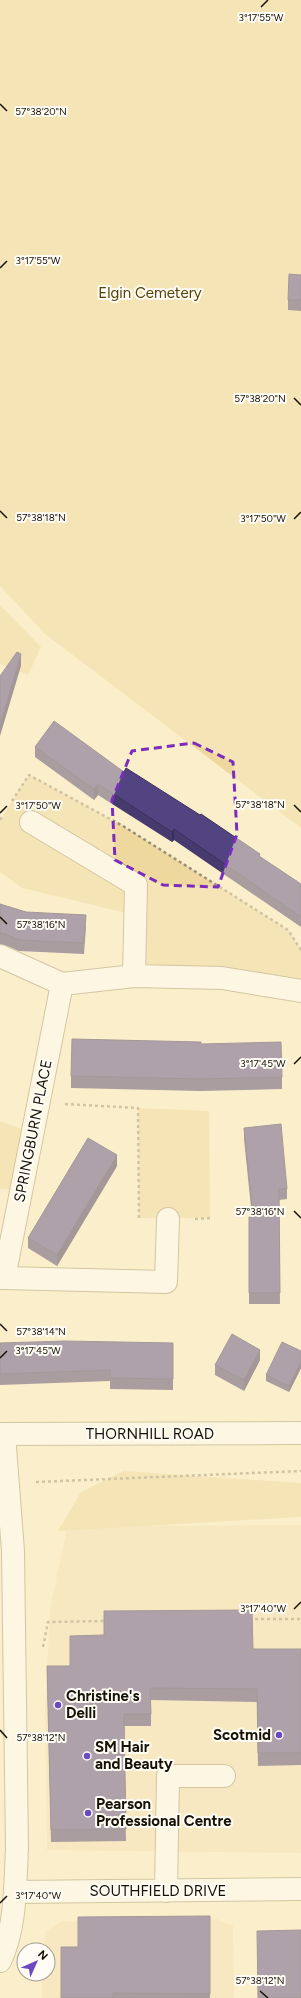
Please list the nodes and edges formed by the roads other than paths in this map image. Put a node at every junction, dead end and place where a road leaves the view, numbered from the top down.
1 (30, 822) dead end
2 (0, 956) edge
3 (134, 976) junction
4 (62, 984) junction
5 (301, 991) edge
6 (168, 1219) road end
7 (2, 1278) edge
8 (301, 1433) edge
9 (2, 1434) edge
10 (8, 1723) edge
11 (224, 1776) dead end
12 (301, 1889) edge
13 (166, 1891) junction
14 (15, 1892) junction
15 (0, 1961) edge

1 - 3 street
2 - 4 street
3 - 4 street
3 - 5 street
4 - 7 street, SPRINGBURN PLACE
6 - 7 street, SPRINGBURN PLACE
8 - 9 street, THORNHILL ROAD
9 - 10 street
10 - 14 street
11 - 13 street
12 - 13 street, SOUTHFIELD DRIVE
13 - 14 street, SOUTHFIELD DRIVE
14 - 15 street

